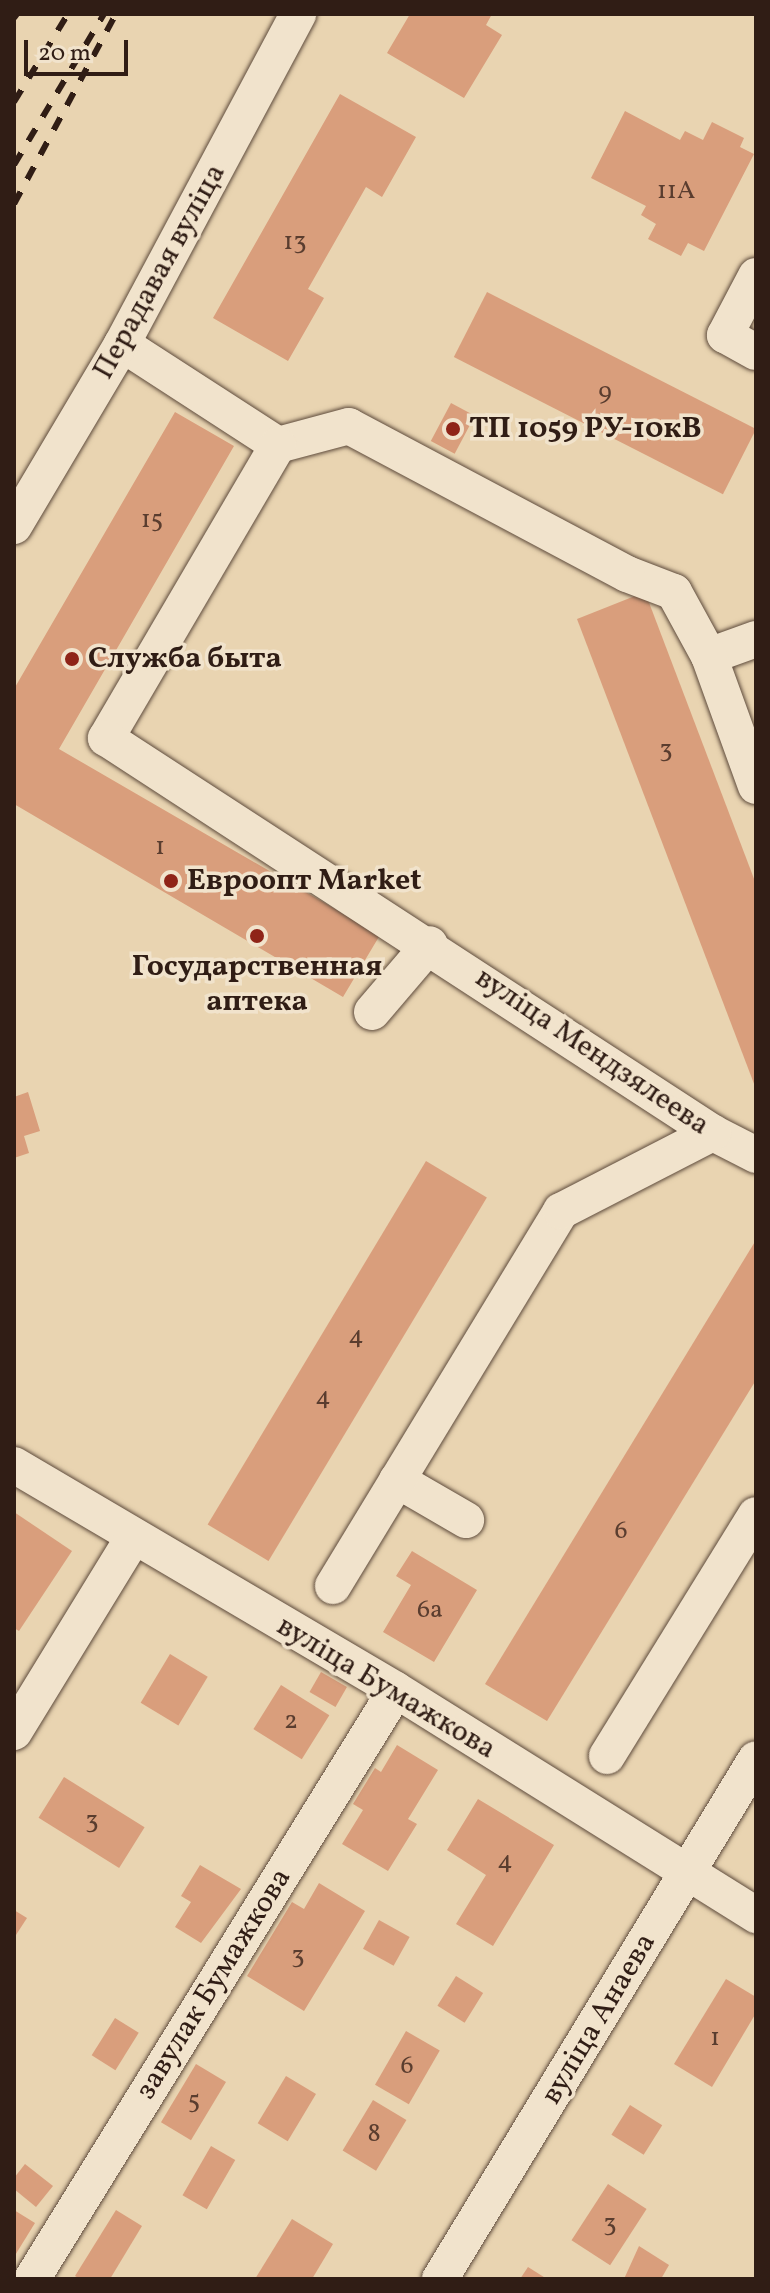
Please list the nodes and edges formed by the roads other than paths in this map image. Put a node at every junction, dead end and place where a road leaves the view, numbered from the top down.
1 (298, 14) edge
2 (756, 276) edge
3 (122, 344) junction
4 (756, 352) edge
5 (278, 445) junction
6 (14, 526) edge
7 (756, 639) edge
8 (709, 656) junction
9 (756, 786) edge
10 (430, 944) junction
11 (372, 1012) dead end
12 (713, 1133) junction
13 (756, 1155) edge
14 (14, 1465) edge
15 (397, 1480) junction
16 (756, 1515) edge
17 (466, 1520) dead end
18 (133, 1538) junction
19 (333, 1586) dead end
20 (396, 1690) junction
21 (14, 1732) edge
22 (607, 1756) dead end
23 (756, 1759) edge
24 (687, 1875) junction
25 (756, 1915) edge
26 (32, 2279) edge
27 (440, 2279) edge

1 - 3 street, Перадавая вуліца
2 - 4 street
3 - 5 street
3 - 6 street, Перадавая вуліца
5 - 8 street
5 - 10 street, вуліца Мендзялеева
7 - 8 street
8 - 9 street
10 - 11 street
10 - 12 street, вуліца Мендзялеева
12 - 13 street, вуліца Мендзялеева
12 - 15 street
14 - 18 street, вуліца Бумажкова
15 - 17 street
15 - 19 street
16 - 22 street
18 - 20 street, вуліца Бумажкова
18 - 21 street
20 - 24 street, вуліца Бумажкова
20 - 26 street, завулак Бумажкова
23 - 24 street, вуліца Анаева
24 - 25 street, вуліца Бумажкова
24 - 27 street, вуліца Анаева

